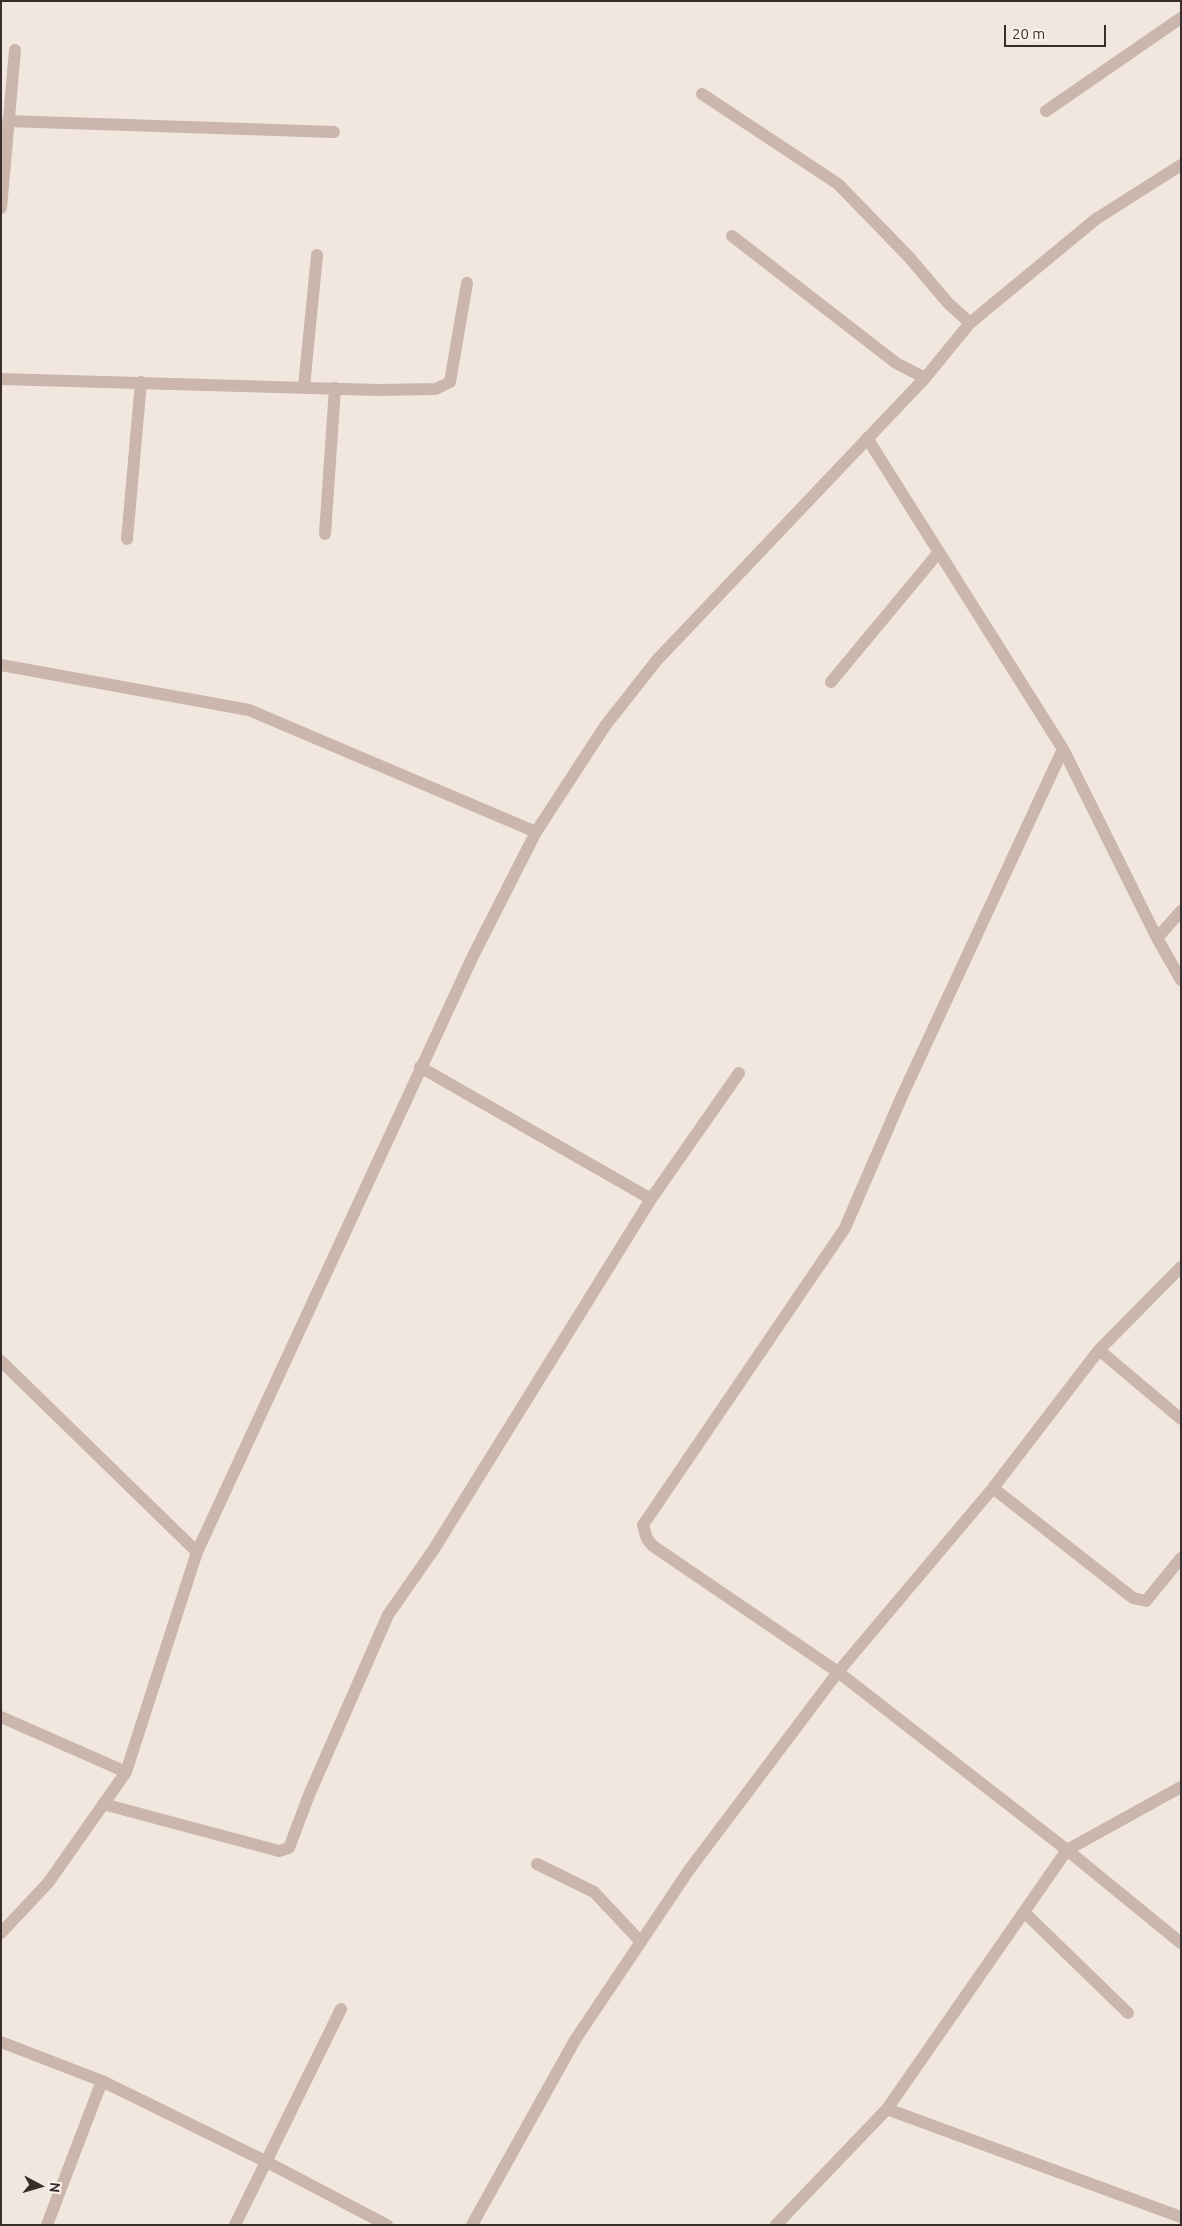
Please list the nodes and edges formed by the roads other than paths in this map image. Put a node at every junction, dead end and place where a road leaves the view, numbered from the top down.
1 (1181, 18) edge
2 (15, 50) dead end
3 (702, 94) dead end
4 (1046, 111) dead end
5 (8, 121) junction
6 (334, 132) dead end
7 (1181, 165) edge
8 (1, 208) edge
9 (732, 236) dead end
10 (317, 255) dead end
11 (467, 283) dead end
12 (970, 323) junction
13 (925, 378) junction
14 (1, 379) edge
15 (141, 382) junction
16 (304, 388) junction
17 (334, 388) junction
18 (867, 438) junction
19 (325, 534) dead end
20 (127, 539) dead end
21 (939, 552) junction
22 (1, 665) edge
23 (831, 682) dead end
24 (1063, 750) junction
25 (536, 832) junction
26 (1181, 911) edge
27 (1157, 938) junction
28 (1181, 980) edge
29 (420, 1067) junction
30 (739, 1073) dead end
31 (651, 1199) junction
32 (1181, 1267) edge
33 (1099, 1350) junction
34 (1, 1361) edge
35 (1181, 1418) edge
36 (992, 1488) junction
37 (197, 1552) junction
38 (1181, 1558) edge
39 (838, 1672) junction
40 (1, 1717) edge
41 (126, 1772) junction
42 (1181, 1787) edge
43 (103, 1804) junction
44 (1067, 1850) junction
45 (537, 1864) dead end
46 (1024, 1912) junction
47 (1, 1933) edge
48 (641, 1942) junction
49 (1181, 1942) edge
50 (341, 2009) dead end
51 (1128, 2013) dead end
52 (1, 2042) edge
53 (102, 2081) junction
54 (887, 2109) junction
55 (265, 2161) junction
56 (1181, 2217) edge
57 (47, 2225) edge
58 (235, 2225) edge
59 (387, 2225) edge
60 (472, 2225) edge
61 (776, 2225) edge

1 - 4 street
2 - 5 street
3 - 12 street
5 - 6 street
5 - 8 street
7 - 12 street
9 - 13 street
10 - 16 street
11 - 17 street
12 - 13 street
13 - 18 street
14 - 15 street
15 - 16 street
15 - 20 street
16 - 17 street
17 - 19 street
18 - 21 street
18 - 25 street
21 - 23 street
21 - 24 street
22 - 25 street
24 - 27 street
24 - 39 street
25 - 29 street
26 - 27 street
27 - 28 street
29 - 31 street
29 - 37 street
30 - 31 street
31 - 43 street
32 - 33 street
33 - 35 street
33 - 36 street
34 - 37 street
36 - 38 street
36 - 39 street
37 - 41 street
39 - 44 street
39 - 48 street
40 - 41 street
41 - 43 street
42 - 44 street
43 - 47 street
44 - 46 street
44 - 49 street
45 - 48 street
46 - 51 street
46 - 54 street
48 - 60 street
50 - 55 street
52 - 53 street
53 - 55 street
53 - 57 street
54 - 56 street
54 - 61 street
55 - 58 street
55 - 59 street

